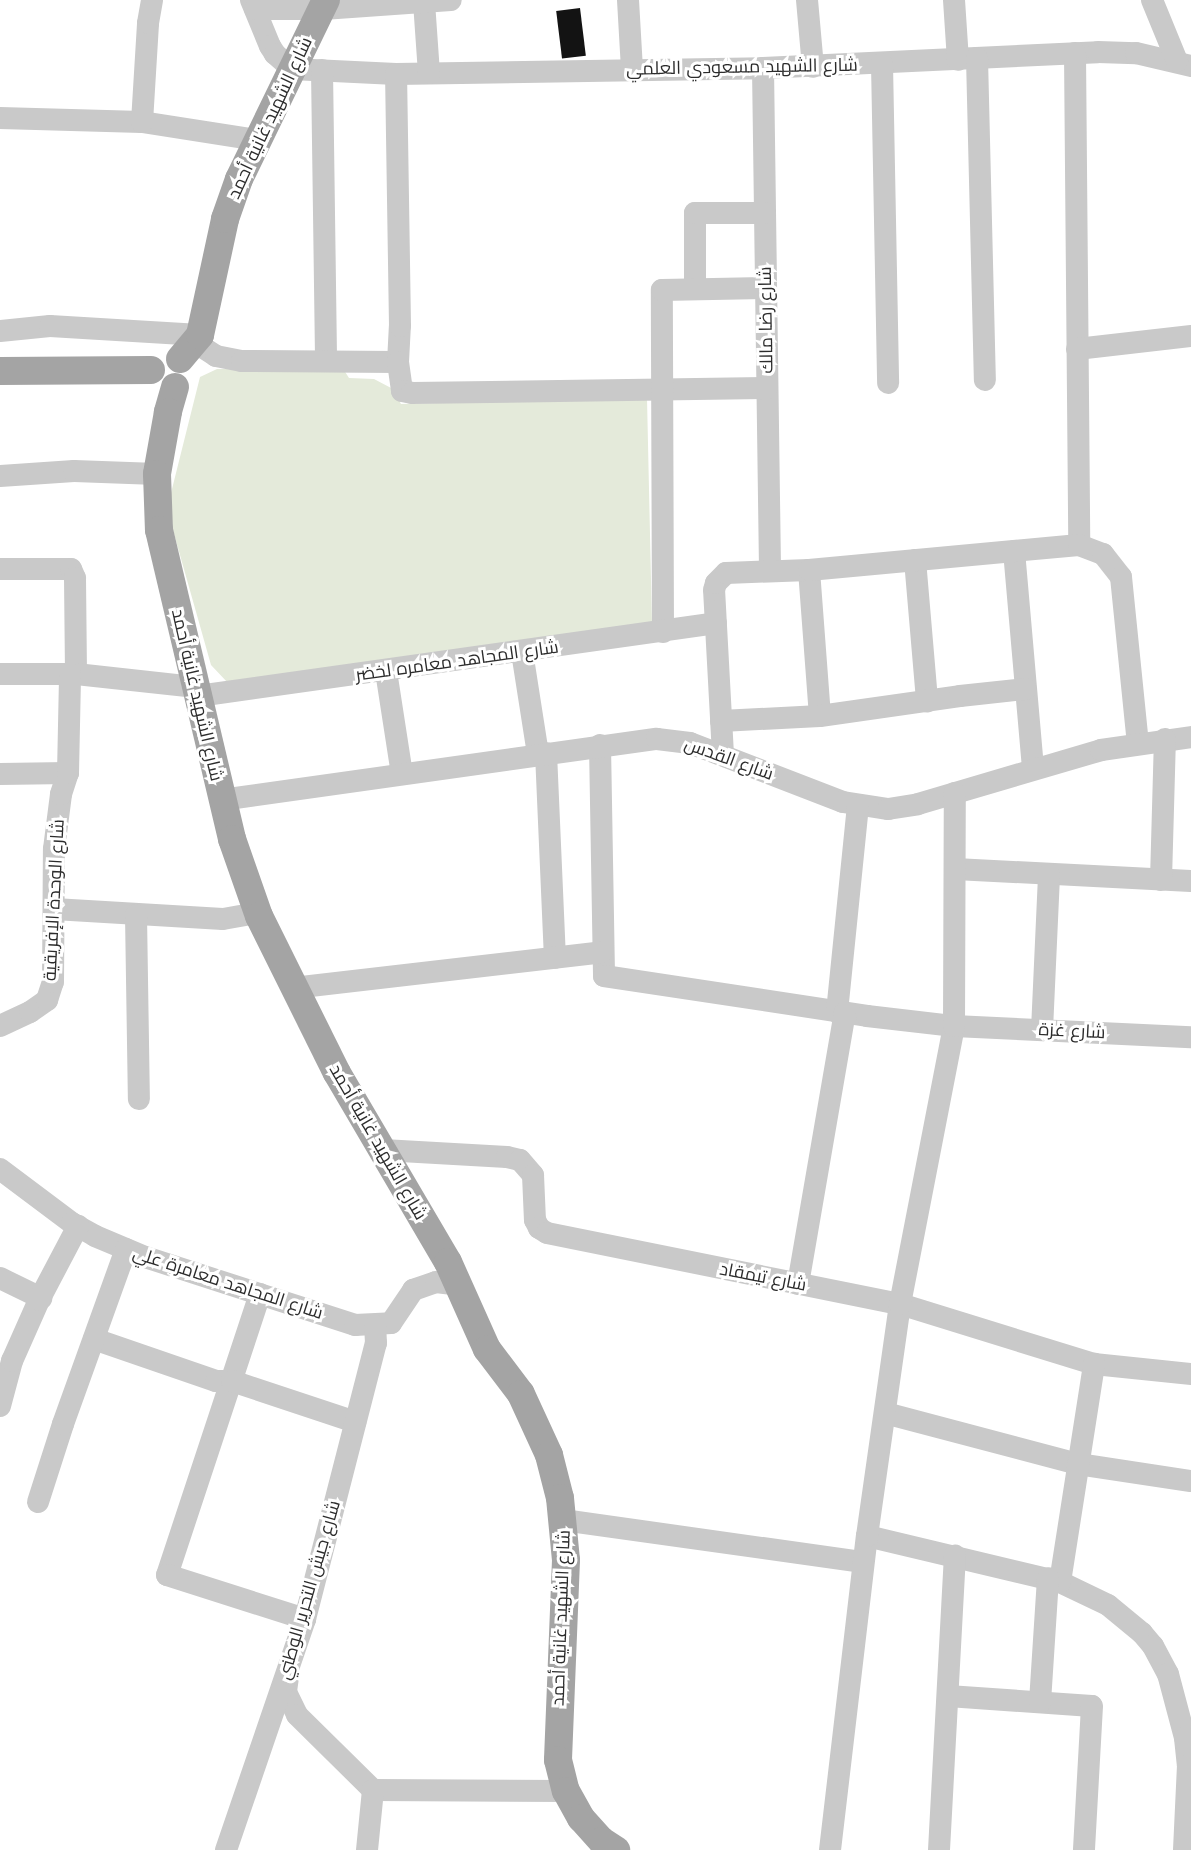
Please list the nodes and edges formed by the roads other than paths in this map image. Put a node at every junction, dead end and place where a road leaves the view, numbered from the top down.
1 (152, 0) edge
2 (451, 0) edge
3 (628, 0) edge
4 (807, 0) edge
5 (954, 0) edge
6 (1152, 0) edge
7 (424, 2) junction
8 (253, 5) edge
9 (324, 5) edge
10 (1075, 53) junction
11 (968, 59) junction
12 (882, 64) junction
13 (1184, 64) edge
14 (813, 67) junction
15 (763, 68) junction
16 (292, 69) junction
17 (322, 70) junction
18 (632, 70) junction
19 (429, 73) junction
20 (396, 74) junction
21 (0, 118) edge
22 (142, 122) junction
23 (257, 140) junction
24 (765, 213) junction
25 (766, 288) junction
26 (695, 289) junction
27 (0, 331) edge
28 (1191, 336) edge
29 (1077, 349) junction
30 (326, 361) junction
31 (398, 362) junction
32 (0, 371) edge
33 (176, 371) junction
34 (985, 380) dead end
35 (888, 383) dead end
36 (767, 388) junction
37 (662, 390) junction
38 (157, 474) junction
39 (0, 476) edge
40 (1079, 545) junction
41 (1014, 551) junction
42 (915, 560) junction
43 (0, 569) edge
44 (809, 570) junction
45 (770, 571) junction
46 (716, 624) junction
47 (663, 632) junction
48 (522, 652) junction
49 (386, 671) junction
50 (0, 674) edge
51 (73, 674) junction
52 (1026, 689) junction
53 (197, 691) junction
54 (927, 701) junction
55 (820, 716) junction
56 (721, 721) junction
57 (1191, 737) edge
58 (1165, 739) junction
59 (1138, 742) junction
60 (600, 745) junction
61 (542, 754) junction
62 (723, 755) junction
63 (1034, 769) junction
64 (68, 773) junction
65 (0, 774) edge
66 (402, 774) junction
67 (955, 793) junction
68 (221, 800) junction
69 (858, 807) junction
70 (955, 869) junction
71 (1049, 874) junction
72 (1161, 880) junction
73 (1191, 881) edge
74 (54, 909) junction
75 (258, 913) junction
76 (136, 915) junction
77 (602, 952) junction
78 (555, 958) junction
79 (293, 987) junction
80 (841, 1012) junction
81 (0, 1026) edge
82 (954, 1026) junction
83 (1042, 1030) junction
84 (1191, 1037) edge
85 (139, 1099) dead end
86 (383, 1150) junction
87 (0, 1169) edge
88 (78, 1226) junction
89 (126, 1249) junction
90 (0, 1278) edge
91 (798, 1284) junction
92 (459, 1285) junction
93 (261, 1294) junction
94 (41, 1298) junction
95 (900, 1304) junction
96 (375, 1326) junction
97 (94, 1339) junction
98 (1094, 1364) junction
99 (1191, 1374) edge
100 (232, 1381) junction
101 (0, 1405) edge
102 (885, 1413) junction
103 (355, 1422) junction
104 (1078, 1464) junction
105 (1191, 1482) edge
106 (39, 1502) dead end
107 (563, 1520) junction
108 (867, 1536) junction
109 (955, 1556) junction
110 (864, 1562) junction
111 (1054, 1580) junction
112 (305, 1619) junction
113 (291, 1665) junction
114 (948, 1696) junction
115 (1040, 1702) junction
116 (1189, 1749) edge
117 (373, 1790) junction
118 (566, 1791) junction
119 (226, 1850) edge
120 (367, 1850) edge
121 (616, 1850) edge
122 (830, 1850) edge
123 (939, 1850) edge
124 (1084, 1850) edge
125 (1184, 1850) edge

1 - 22 street
2 - 7 street
3 - 18 street
4 - 14 street
5 - 11 street
6 - 13 street
7 - 9 street
7 - 19 street
8 - 9 street
8 - 16 street
9 - 16 main road, شارع الشهيد غانية أحمد
10 - 11 street, شارع الشهيد مسعودي العلمي
10 - 13 street, شارع الشهيد مسعودي العلمي
10 - 29 street
11 - 12 street, شارع الشهيد مسعودي العلمي
11 - 34 street
12 - 14 street, شارع الشهيد مسعودي العلمي
12 - 35 street
14 - 15 street, شارع الشهيد مسعودي العلمي
15 - 18 street, شارع الشهيد مسعودي العلمي
15 - 24 street, شارع رضا مالك
16 - 17 street, شارع الشهيد مسعودي العلمي
16 - 23 main road, شارع الشهيد غانية أحمد
17 - 20 street, شارع الشهيد مسعودي العلمي
17 - 30 street
18 - 19 street, شارع الشهيد مسعودي العلمي
19 - 20 street, شارع الشهيد مسعودي العلمي
20 - 31 street
21 - 22 street
22 - 23 street
23 - 33 main road, شارع الشهيد غانية أحمد
24 - 25 street, شارع رضا مالك
24 - 26 street
25 - 26 street
25 - 36 street, شارع رضا مالك
26 - 37 street
27 - 33 street
28 - 29 street
29 - 40 street
30 - 31 street
30 - 33 street
31 - 37 street
32 - 33 main road
33 - 38 main road, شارع الشهيد غانية أحمد
36 - 37 street
36 - 45 street, شارع رضا مالك
37 - 47 street
38 - 39 street
38 - 53 main road, شارع الشهيد غانية أحمد
40 - 41 street
40 - 59 street
41 - 42 street
41 - 52 street
42 - 44 street
42 - 54 street
43 - 51 street, شارع الوحدة الإفريقية
44 - 45 street
44 - 55 street
45 - 46 street
46 - 47 street, شارع المجاهد معامره لخضر
46 - 56 street
47 - 48 street, شارع المجاهد معامره لخضر
48 - 49 street, شارع المجاهد معامره لخضر
48 - 61 street
49 - 53 street, شارع المجاهد معامره لخضر
49 - 66 street
50 - 51 street, شارع المجاهد معامره لخضر
51 - 53 street, شارع المجاهد معامره لخضر
51 - 64 street, شارع الوحدة الإفريقية
52 - 54 street
52 - 63 street
53 - 68 main road, شارع الشهيد غانية أحمد
54 - 55 street
55 - 56 street
56 - 62 street
57 - 58 street, شارع القدس
58 - 59 street, شارع القدس
58 - 72 street
59 - 63 street, شارع القدس
60 - 61 street, شارع القدس
60 - 62 street, شارع القدس
60 - 77 street
61 - 66 street, شارع القدس
61 - 78 street
62 - 69 street, شارع القدس
63 - 67 street, شارع القدس
64 - 65 street
64 - 74 street, شارع الوحدة الإفريقية
66 - 68 street, شارع القدس
67 - 69 street, شارع القدس
67 - 70 street
68 - 75 main road, شارع الشهيد غانية أحمد
69 - 80 street
70 - 71 street
70 - 82 street
71 - 72 street
71 - 83 street
72 - 73 street
74 - 76 street
74 - 81 street, شارع الوحدة الإفريقية
75 - 76 street
75 - 79 main road, شارع الشهيد غانية أحمد
76 - 85 street
77 - 78 street
77 - 80 street, شارع غزة
78 - 79 street
79 - 86 main road, شارع الشهيد غانية أحمد
80 - 82 street, شارع غزة
80 - 91 street
82 - 83 street, شارع غزة
82 - 95 street
83 - 84 street, شارع غزة
86 - 91 street, شارع تيمقاد
86 - 92 main road, شارع الشهيد غانية أحمد
87 - 88 street, شارع المجاهد معامرة علي
88 - 89 street, شارع المجاهد معامرة علي
88 - 94 street
89 - 93 street, شارع المجاهد معامرة علي
89 - 97 street
90 - 94 street
91 - 95 street, شارع تيمقاد
92 - 96 street
92 - 107 main road, شارع الشهيد غانية أحمد
93 - 96 street, شارع المجاهد معامرة علي
93 - 100 street
94 - 101 street
95 - 98 street, شارع تيمقاد
95 - 102 street
96 - 103 street, شارع جيش التحرير الوطني
97 - 100 street
97 - 106 street
98 - 99 street, شارع تيمقاد
98 - 104 street
100 - 103 street
100 - 112 street
102 - 104 street
102 - 108 street
103 - 112 street, شارع جيش التحرير الوطني
104 - 105 street
104 - 111 street
107 - 110 street
107 - 118 main road, شارع الشهيد غانية أحمد
108 - 109 street
108 - 110 street
109 - 111 street
109 - 114 street
110 - 122 street
111 - 115 street
111 - 116 street
112 - 113 street, شارع جيش التحرير الوطني
113 - 117 street
113 - 119 street, شارع جيش التحرير الوطني
114 - 115 street
114 - 123 street
115 - 124 street
116 - 125 street
117 - 118 street
117 - 120 street
118 - 121 main road, شارع الشهيد غانية أحمد

